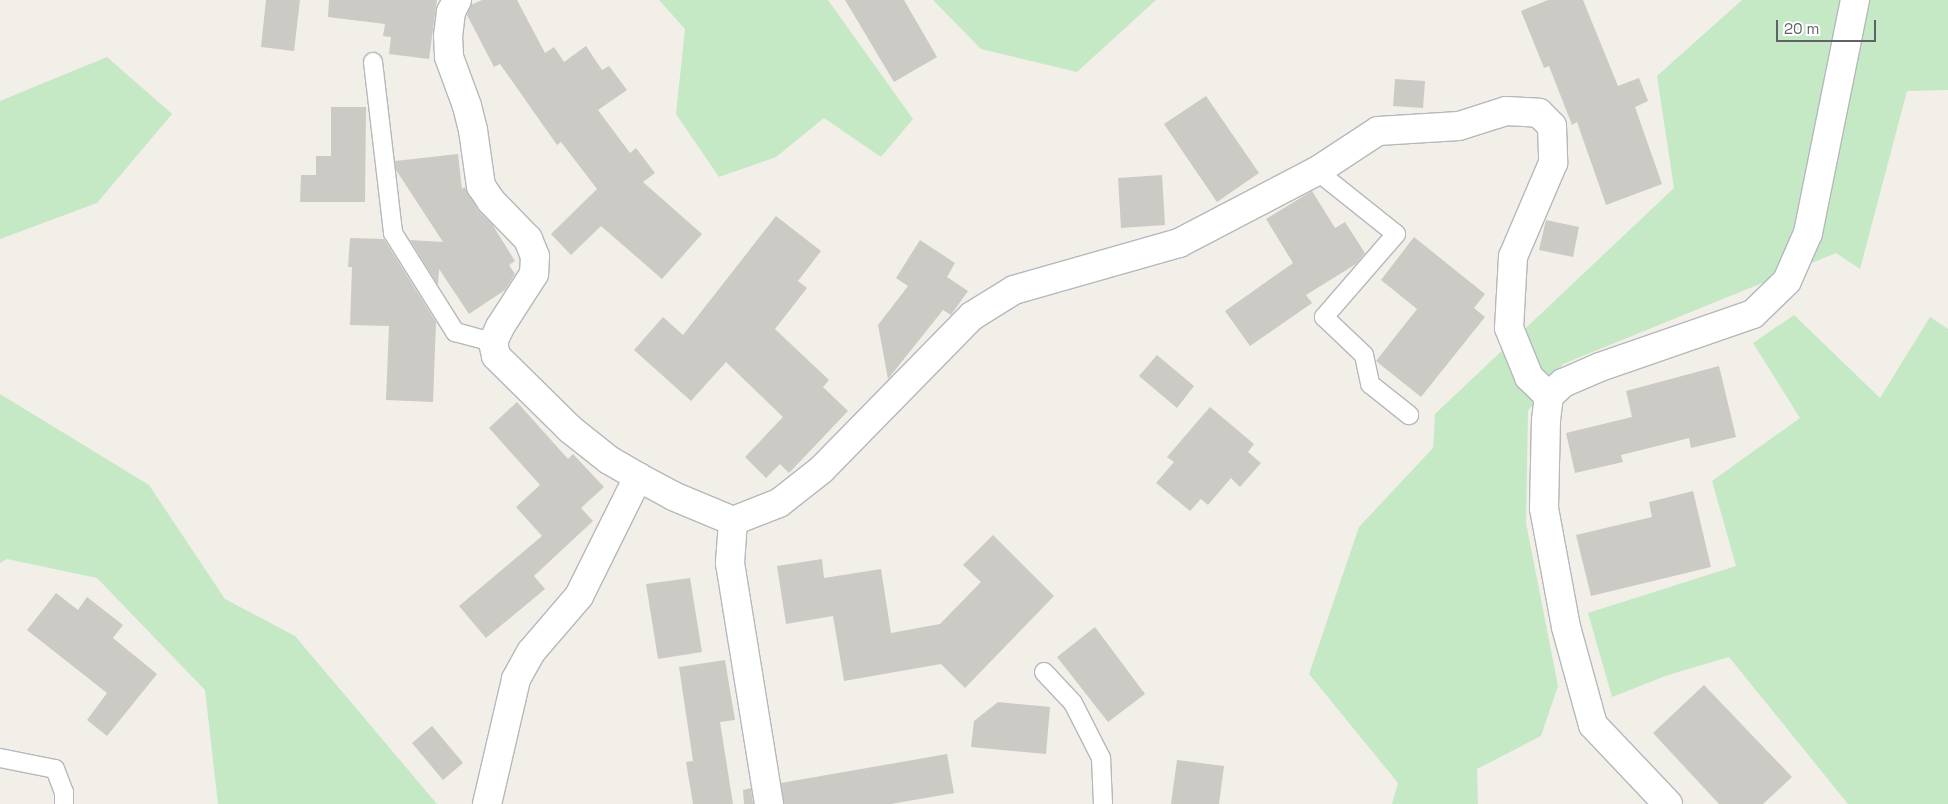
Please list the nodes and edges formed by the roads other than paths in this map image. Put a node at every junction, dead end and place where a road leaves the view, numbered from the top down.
1 (457, 0) edge
2 (1855, 0) edge
3 (373, 62) dead end
4 (1317, 171) junction
5 (493, 342) junction
6 (1550, 396) junction
7 (1408, 415) dead end
8 (638, 477) junction
9 (732, 520) junction
10 (1044, 672) dead end
11 (0, 758) edge
12 (64, 804) edge
13 (487, 804) edge
14 (769, 804) edge
15 (1103, 804) edge
16 (1668, 804) edge

1 - 5 street
2 - 6 street
3 - 5 lane
4 - 6 street
4 - 7 lane
4 - 9 street
5 - 8 street
6 - 16 street
8 - 9 street
8 - 13 street
9 - 14 street
10 - 15 lane
11 - 12 lane

